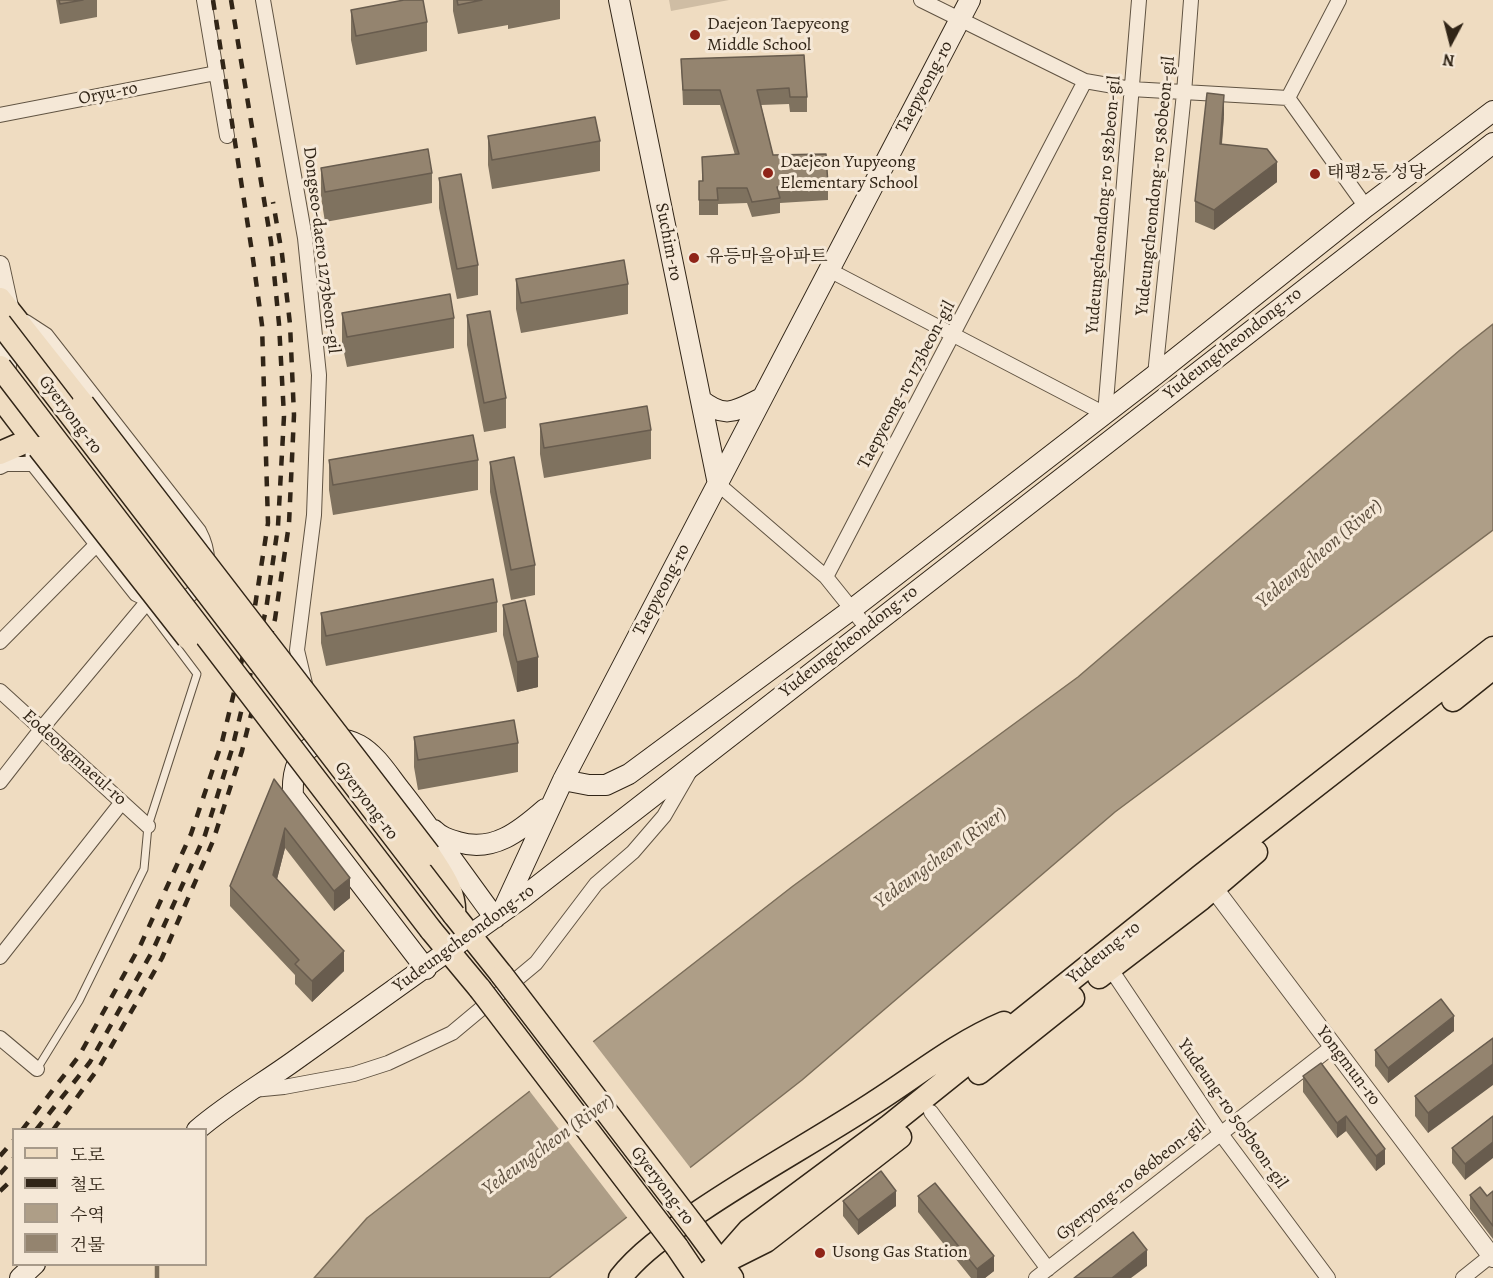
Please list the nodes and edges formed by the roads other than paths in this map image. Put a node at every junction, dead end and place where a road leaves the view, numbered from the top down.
1 (204, 0) edge
2 (263, 0) edge
3 (619, 0) edge
4 (921, 0) edge
5 (970, 0) edge
6 (1139, 0) edge
7 (1191, 0) edge
8 (1339, 0) edge
9 (960, 19) junction
10 (216, 73) junction
11 (1085, 81) junction
12 (1131, 89) junction
13 (1184, 93) junction
14 (1288, 98) junction
15 (1493, 111) edge
16 (0, 115) edge
17 (227, 136) dead end
18 (1493, 143) edge
19 (1366, 207) junction
20 (0, 265) edge
21 (829, 270) junction
22 (3, 311) edge
23 (954, 335) junction
24 (0, 367) edge
25 (1155, 375) junction
26 (762, 398) junction
27 (701, 400) junction
28 (2, 404) edge
29 (1105, 414) junction
30 (35, 450) junction
31 (0, 453) edge
32 (0, 467) edge
33 (718, 484) junction
34 (96, 545) junction
35 (826, 577) junction
36 (148, 601) junction
37 (851, 610) junction
38 (867, 628) junction
39 (0, 642) edge
40 (1493, 648) edge
41 (1493, 668) edge
42 (0, 691) edge
43 (42, 728) junction
44 (319, 742) junction
45 (695, 762) junction
46 (563, 780) junction
47 (0, 782) edge
48 (122, 801) junction
49 (552, 803) junction
50 (421, 816) junction
51 (148, 826) junction
52 (1209, 881) junction
53 (454, 915) junction
54 (499, 915) junction
55 (431, 930) junction
56 (471, 936) junction
57 (449, 952) junction
58 (0, 957) edge
59 (1110, 968) junction
60 (426, 969) junction
61 (1030, 1012) junction
62 (0, 1038) edge
63 (1333, 1046) junction
64 (37, 1069) joint
65 (253, 1090) junction
66 (931, 1112) junction
67 (199, 1128) edge
68 (1221, 1134) junction
69 (1492, 1256) edge
70 (33, 1266) edge
71 (1048, 1269) junction
72 (726, 1270) edge
73 (20, 1278) edge
74 (620, 1278) edge
75 (700, 1278) edge
76 (1036, 1278) edge
77 (1328, 1278) edge
78 (1463, 1278) edge

1 - 10 street
2 - 44 street, Dongseo-daero 1273beon-gil
3 - 27 main road, Suchim-ro
4 - 9 street
5 - 9 main road, Taepyeong-ro
6 - 12 street, Yudeungcheondong-ro 582beon-gil
7 - 13 street, Yudeungcheondong-ro 580beon-gil
8 - 14 street
9 - 11 street
9 - 21 main road, Taepyeong-ro
10 - 16 street, Oryu-ro
10 - 17 street
11 - 12 street
11 - 23 street, Taepyeong-ro 173beon-gil
12 - 13 street
12 - 29 street, Yudeungcheondong-ro 582beon-gil
13 - 14 street
13 - 25 street, Yudeungcheondong-ro 580beon-gil
14 - 19 street
15 - 19 main road, Yudeungcheondong-ro
18 - 38 main road, Yudeungcheondong-ro
19 - 25 main road, Yudeungcheondong-ro
20 - 22 street
21 - 23 street
21 - 26 main road, Taepyeong-ro
22 - 28 street
22 - 36 street
22 - 53 main road, Gyeryong-ro, bridge
22 - 53 main road, bridge
23 - 29 street
23 - 35 street, Taepyeong-ro 173beon-gil
24 - 55 main road, Gyeryong-ro, bridge
25 - 29 main road, Yudeungcheondong-ro
26 - 27 main road
26 - 33 main road, Taepyeong-ro
27 - 33 main road, Suchim-ro
28 - 30 main road
29 - 37 main road, Yudeungcheondong-ro
30 - 31 main road
30 - 32 street
30 - 34 street
30 - 55 main road, bridge
33 - 35 street
33 - 46 main road, Taepyeong-ro
34 - 36 street
34 - 39 street
35 - 37 street
36 - 43 street
36 - 51 lane
37 - 38 street
37 - 46 main road, Yudeungcheondong-ro
38 - 45 main road, Yudeungcheondong-ro
40 - 52 main road, Yudeung-ro
41 - 52 main road, Yudeung-ro
42 - 43 street, Eodeongmaeul-ro
43 - 47 street
43 - 48 street, Eodeongmaeul-ro
44 - 50 main road
44 - 60 main road
45 - 54 main road, Yudeungcheondong-ro
45 - 65 street
46 - 49 main road, Taepyeong-ro
48 - 51 street, Eodeongmaeul-ro
48 - 58 street
49 - 50 main road
49 - 54 main road, Taepyeong-ro
50 - 54 main road
51 - 64 lane
52 - 59 main road, Yudeung-ro
52 - 61 main road, Yudeung-ro
52 - 63 street, Yongmun-ro
53 - 56 main road, Gyeryong-ro
54 - 56 main road, Yudeungcheondong-ro
55 - 57 main road, Gyeryong-ro
56 - 57 main road, Yudeungcheondong-ro
56 - 72 main road, Gyeryong-ro, bridge
57 - 60 main road, Yudeungcheondong-ro
57 - 75 main road, Gyeryong-ro, bridge
59 - 66 main road, Yudeung-ro
59 - 68 street, Yudeung-ro 505beon-gil
60 - 65 main road, Yudeungcheondong-ro
61 - 72 main road, Yudeung-ro
61 - 74 main road
62 - 64 street
63 - 68 street, Gyeryong-ro 686beon-gil
63 - 69 street, Yongmun-ro
65 - 67 main road, Yudeungcheondong-ro
66 - 71 street
66 - 72 main road, Yudeung-ro
68 - 71 street, Gyeryong-ro 686beon-gil
68 - 77 street, Yudeung-ro 505beon-gil
69 - 78 street
70 - 73 main road
71 - 76 street, Gyeryong-ro 686beon-gil
72 - 75 main road, Yudeung-ro

